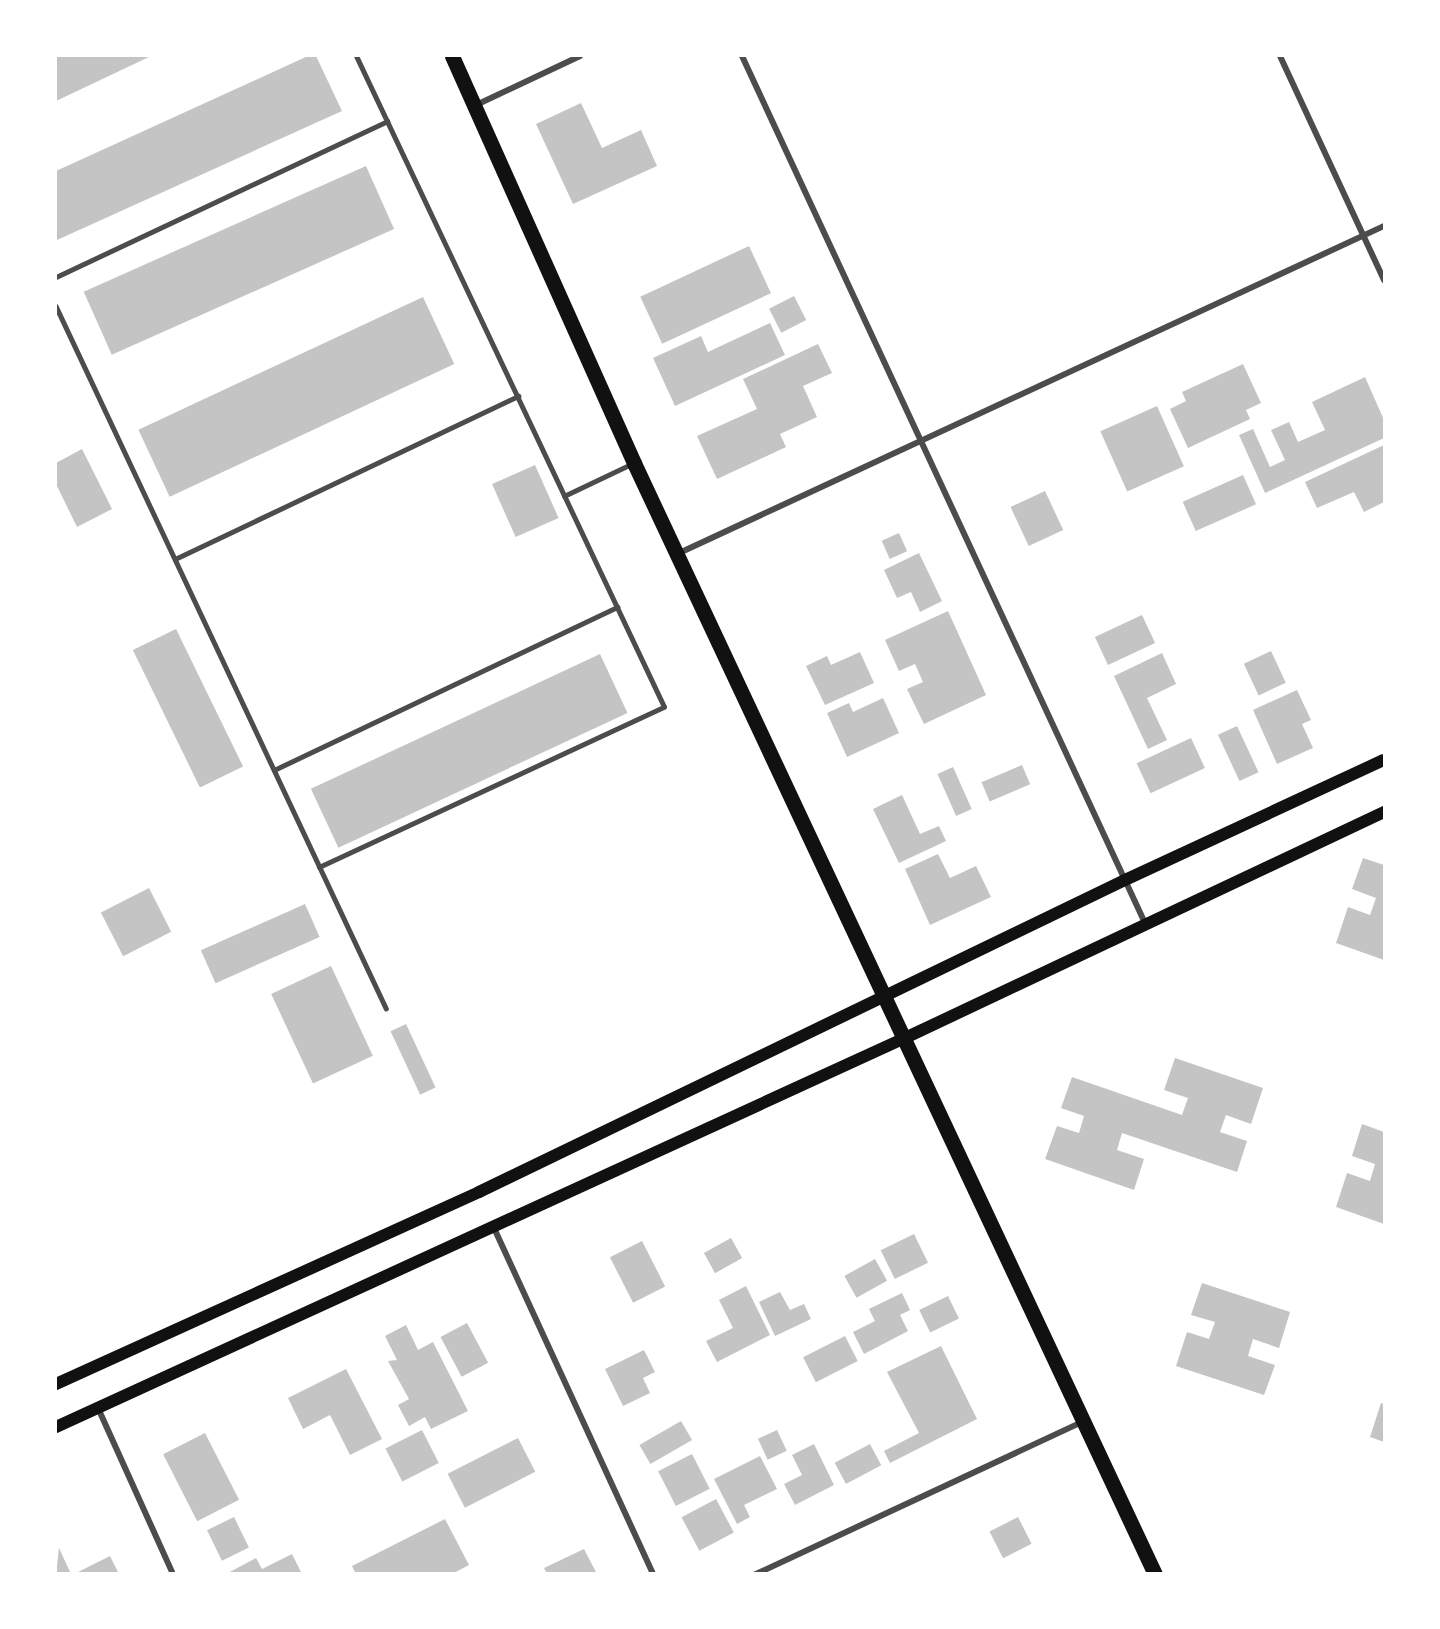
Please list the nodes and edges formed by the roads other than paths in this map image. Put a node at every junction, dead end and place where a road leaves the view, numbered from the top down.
1 (356, 56) edge
2 (452, 56) edge
3 (580, 56) edge
4 (742, 56) edge
5 (1280, 56) edge
6 (476, 106) junction
7 (387, 121) junction
8 (1384, 226) edge
9 (1364, 236) junction
10 (56, 277) edge
11 (1384, 280) edge
12 (56, 306) edge
13 (518, 396) junction
14 (921, 441) junction
15 (634, 463) junction
16 (564, 496) junction
17 (677, 555) junction
18 (175, 559) junction
19 (617, 607) junction
20 (1384, 760) edge
21 (274, 770) junction
22 (1384, 812) edge
23 (320, 867) junction
24 (1125, 880) junction
25 (1145, 923) junction
26 (886, 998) junction
27 (386, 1008) dead end
28 (905, 1038) junction
29 (494, 1228) junction
30 (56, 1384) edge
31 (98, 1407) junction
32 (1084, 1421) junction
33 (56, 1427) edge
34 (173, 1574) edge
35 (653, 1574) edge
36 (756, 1574) edge
37 (1155, 1574) edge

1 - 7 lane
2 - 6 main road
3 - 6 street
4 - 14 street
5 - 9 street
6 - 15 main road
7 - 10 lane
7 - 13 lane
8 - 9 street
9 - 11 street
9 - 14 street
12 - 18 lane
13 - 16 lane
13 - 18 lane
14 - 17 street
14 - 24 street
15 - 16 lane
15 - 17 main road
16 - 19 lane
17 - 26 main road
18 - 21 lane
19 - 21 lane
19 - 23 lane
20 - 24 main road
21 - 23 lane
22 - 25 main road
23 - 27 lane
24 - 25 street
24 - 26 main road
25 - 28 main road
26 - 28 main road
26 - 30 main road
28 - 29 main road
28 - 32 main road
29 - 31 main road
29 - 35 street
31 - 33 main road
31 - 34 street
32 - 36 street
32 - 37 main road

